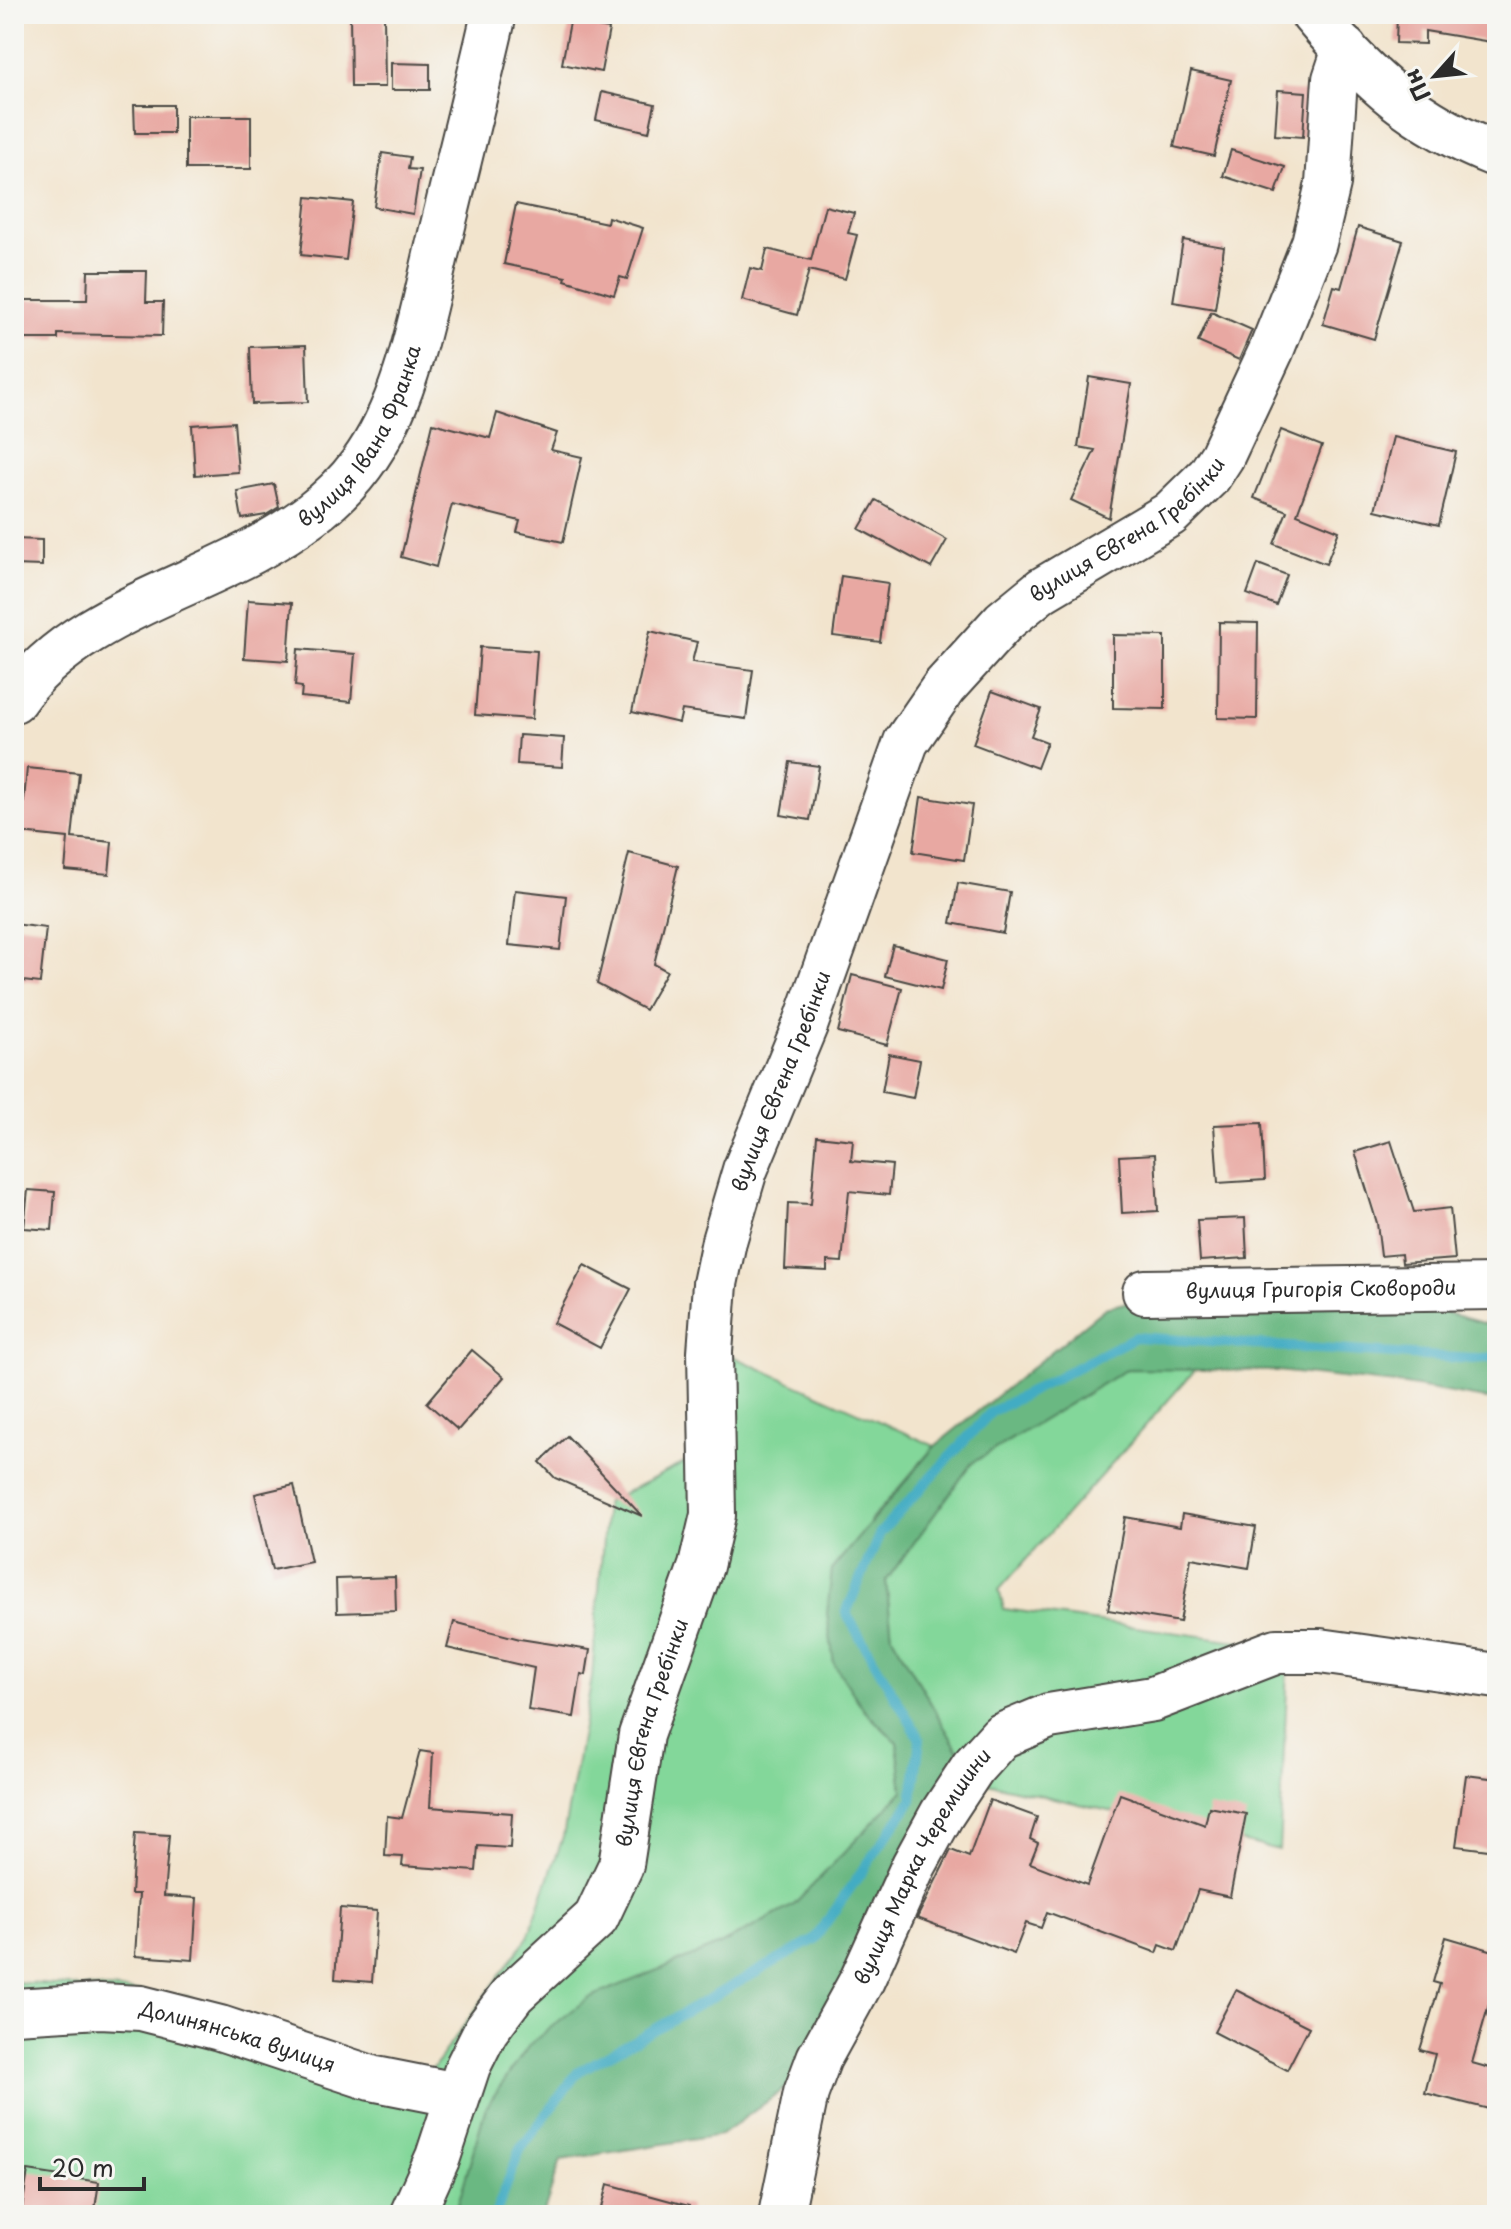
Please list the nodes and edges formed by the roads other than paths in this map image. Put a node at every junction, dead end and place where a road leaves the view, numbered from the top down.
1 (494, 14) edge
2 (1313, 14) edge
3 (1345, 49) junction
4 (1497, 155) edge
5 (14, 700) edge
6 (1497, 1287) edge
7 (1145, 1292) dead end
8 (1497, 1676) edge
9 (14, 2011) edge
10 (457, 2095) junction
11 (412, 2215) edge
12 (781, 2215) edge

1 - 5 street, вулиця Івана Франка
2 - 3 street
3 - 4 street
3 - 10 street, вулиця Євгена Гребінки
6 - 7 street, вулиця Григорія Сковороди
8 - 12 street, вулиця Марка Черемшини
9 - 10 street, Долинянська вулиця
10 - 11 street, вулиця Євгена Гребінки

